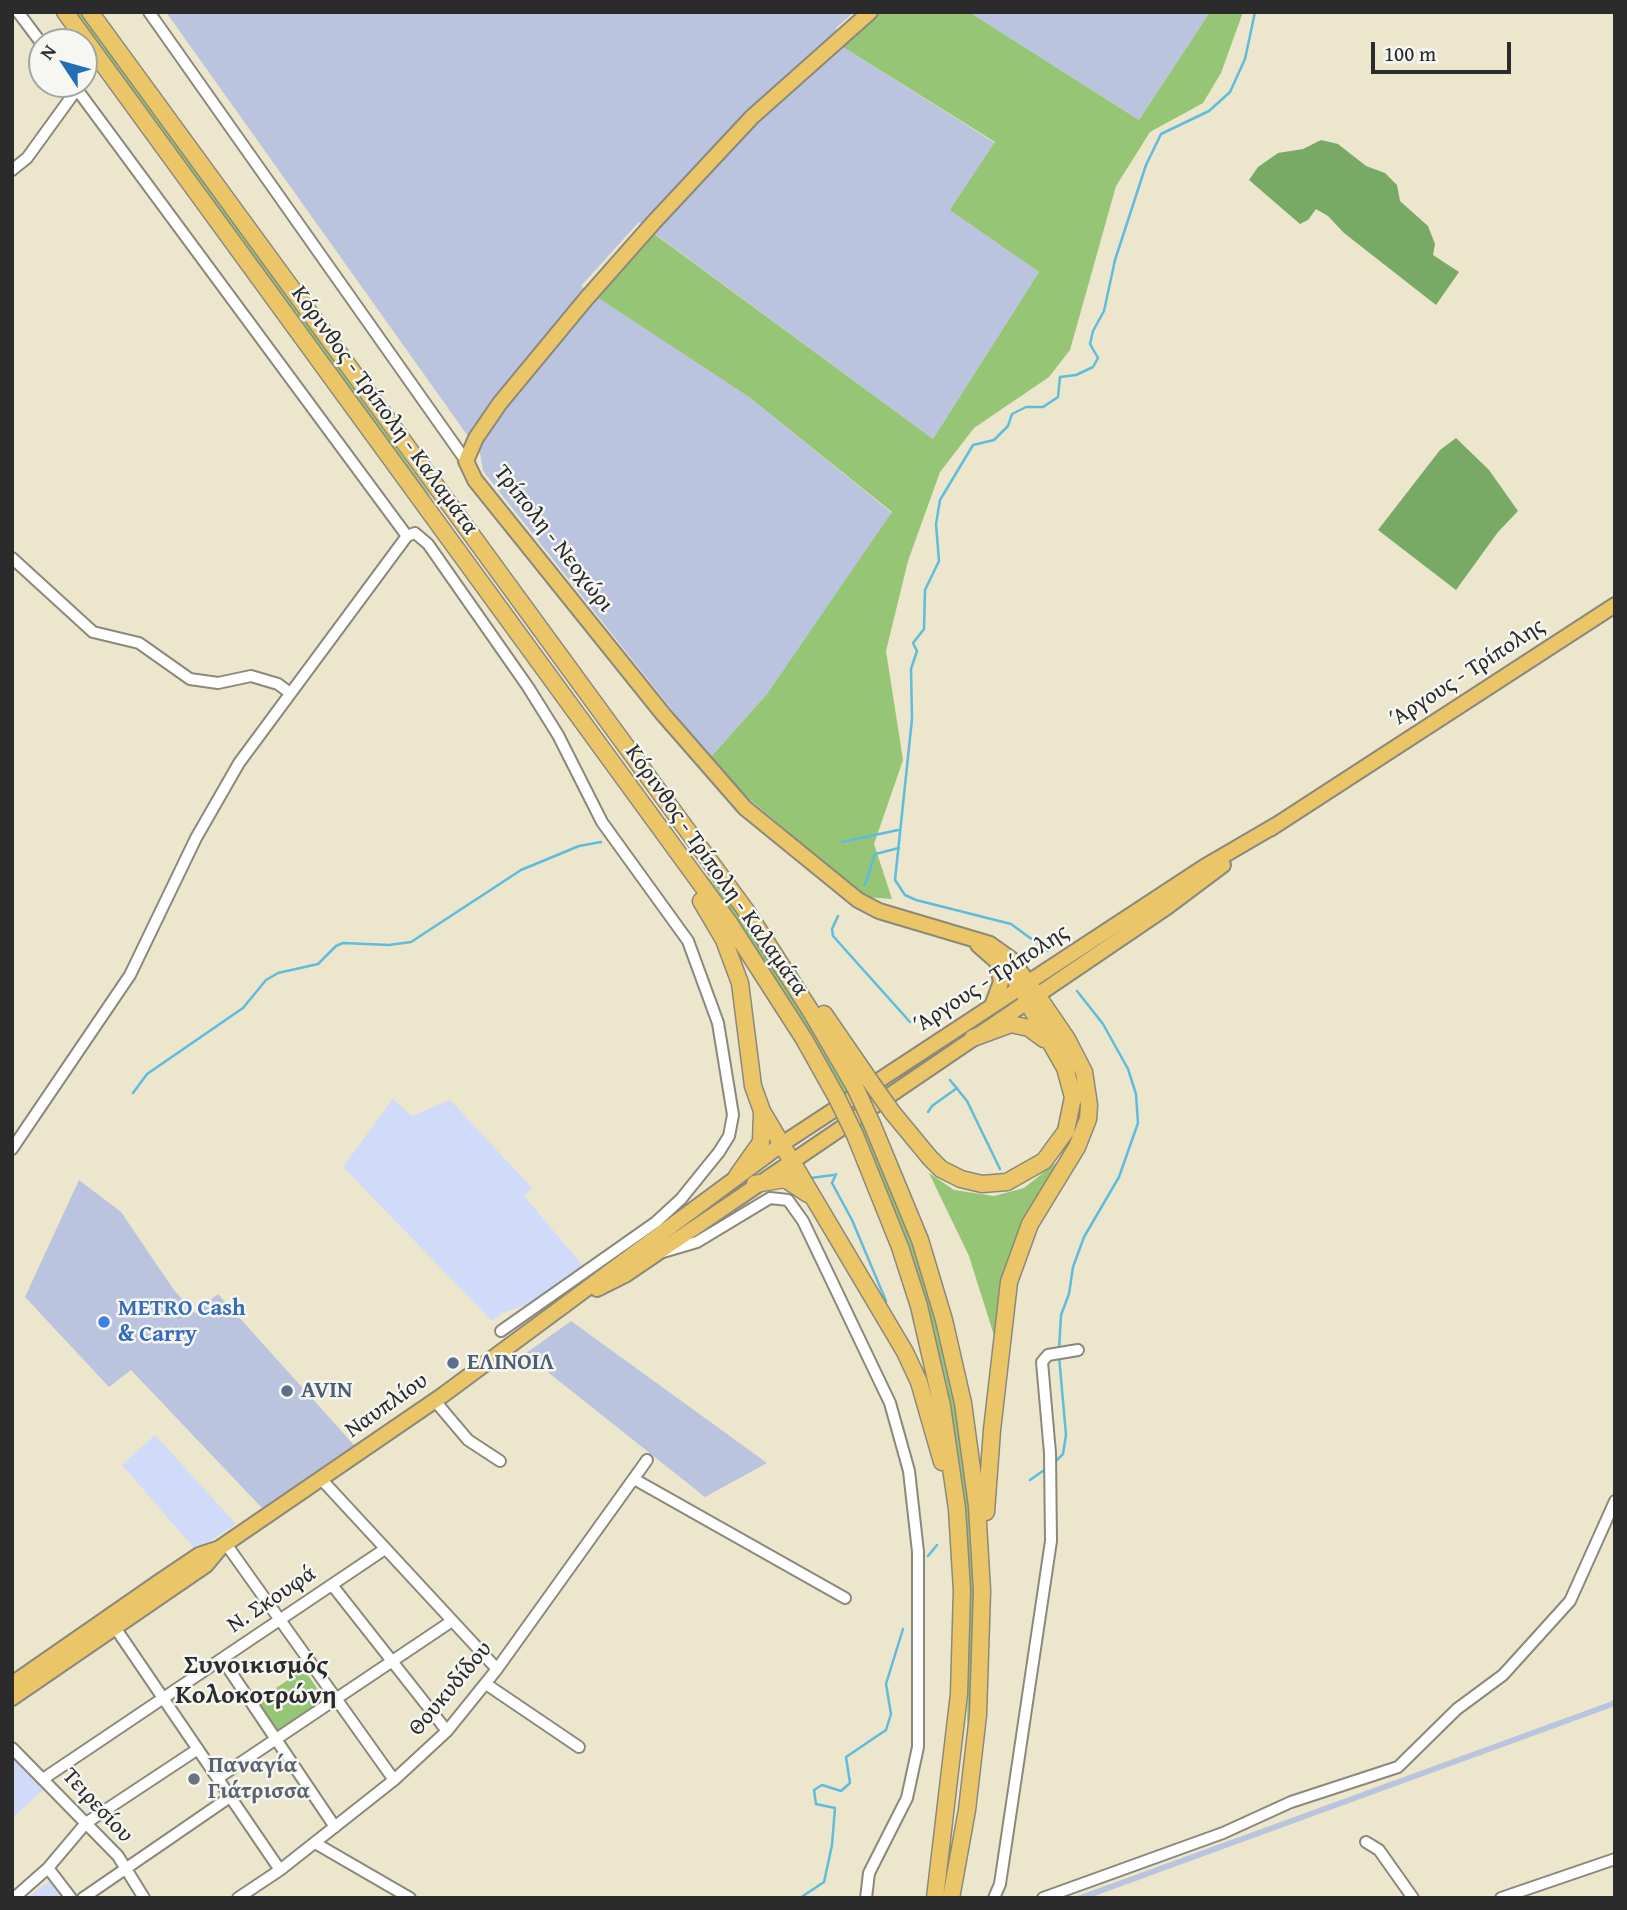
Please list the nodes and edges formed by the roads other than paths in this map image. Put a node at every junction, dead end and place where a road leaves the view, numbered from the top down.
1 (18, 12) edge
2 (65, 12) edge
3 (90, 12) edge
4 (149, 12) edge
5 (870, 12) edge
6 (30, 28) edge
7 (68, 98) edge
8 (83, 98) edge
9 (12, 170) edge
10 (466, 461) junction
11 (407, 536) junction
12 (12, 558) edge
13 (1615, 605) edge
14 (290, 693) junction
15 (668, 839) junction
16 (971, 938) junction
17 (997, 960) junction
18 (1028, 992) junction
19 (992, 1007) junction
20 (973, 1038) junction
21 (1049, 1043) junction
22 (861, 1082) junction
23 (762, 1111) junction
24 (782, 1144) junction
25 (12, 1149) edge
26 (792, 1160) junction
27 (737, 1176) junction
28 (755, 1184) junction
29 (813, 1198) junction
30 (657, 1253) junction
31 (576, 1298) junction
32 (501, 1331) dead end
33 (1072, 1351) dead end
34 (435, 1401) junction
35 (647, 1460) dead end
36 (500, 1461) dead end
37 (634, 1479) junction
38 (322, 1480) junction
39 (1615, 1501) edge
40 (958, 1529) junction
41 (224, 1545) junction
42 (385, 1549) junction
43 (332, 1585) junction
44 (982, 1591) junction
45 (845, 1598) dead end
46 (280, 1620) junction
47 (452, 1621) junction
48 (111, 1622) junction
49 (222, 1659) junction
50 (392, 1661) junction
51 (497, 1670) junction
52 (12, 1684) edge
53 (486, 1684) junction
54 (12, 1698) edge
55 (163, 1698) junction
56 (336, 1699) junction
57 (447, 1731) junction
58 (276, 1739) junction
59 (579, 1747) dead end
60 (12, 1748) edge
61 (198, 1749) junction
62 (218, 1778) junction
63 (43, 1779) junction
64 (394, 1780) junction
65 (230, 1797) junction
66 (86, 1823) junction
67 (335, 1827) junction
68 (1366, 1842) dead end
69 (315, 1843) junction
70 (1615, 1859) edge
71 (48, 1868) junction
72 (126, 1868) junction
73 (280, 1870) junction
74 (14, 1898) edge
75 (71, 1898) edge
76 (83, 1898) edge
77 (144, 1898) edge
78 (238, 1898) edge
79 (410, 1898) edge
80 (866, 1898) edge
81 (935, 1898) edge
82 (951, 1898) edge
83 (995, 1898) edge
84 (1043, 1898) edge
85 (1413, 1898) edge
86 (1501, 1898) edge

1 - 6 street
2 - 15 highway, Κόρινθος - Τρίπολη - Καλαμάτα
3 - 22 highway, Κόρινθος - Τρίπολη - Καλαμάτα
4 - 10 street
5 - 10 main road, Τρίπολη - Νεοχώρι
7 - 9 street
8 - 11 street
10 - 16 main road, Τρίπολη - Νεοχώρι
11 - 14 street
11 - 32 street
12 - 14 street
13 - 18 main road, Άργους - Τρίπολης
14 - 25 street
15 - 23 highway
15 - 40 highway, Κόρινθος - Τρίπολη - Καλαμάτα, bridge
16 - 17 main road, Τρίπολη - Νεοχώρι
16 - 18 main road, Τρίπολη - Νεοχώρι
17 - 18 main road, Τρίπολη - Νεοχώρι
17 - 19 main road
18 - 19 main road, Άργους - Τρίπολης
18 - 20 main road, Άργους - Τρίπολης
18 - 21 highway
18 - 44 highway
19 - 24 main road, Άργους - Τρίπολης
20 - 21 highway
20 - 26 main road, Άργους - Τρίπολης
21 - 22 highway, bridge
22 - 44 highway, Κόρινθος - Τρίπολη - Καλαμάτα, bridge
23 - 24 highway
23 - 27 highway
24 - 26 highway
24 - 27 main road, Άργους - Τρίπολης
26 - 28 main road, Άργους - Τρίπολης
26 - 29 highway
27 - 31 main road, Ναυπλίου
28 - 29 highway
28 - 30 main road, Ναυπλίου
29 - 40 highway
30 - 31 main road, Ναυπλίου
30 - 80 street
31 - 34 main road, Ναυπλίου
33 - 83 street
34 - 36 street
34 - 38 main road, Ναυπλίου
35 - 37 street, Θουκυδίδου
37 - 45 street
37 - 51 street, Θουκυδίδου
38 - 41 main road, Ναυπλίου
38 - 42 street
39 - 84 street
40 - 81 highway, Κόρινθος - Τρίπολη - Καλαμάτα
41 - 46 street
41 - 48 main road, Ναυπλίου
42 - 43 street, Ν. Σκουφά
42 - 47 street
43 - 46 street, Ν. Σκουφά
43 - 50 street
44 - 82 highway, Κόρινθος - Τρίπολη - Καλαμάτα
46 - 49 street, Ν. Σκουφά
46 - 56 street
47 - 50 street
47 - 51 street
48 - 52 main road, Ναυπλίου
48 - 54 main road, Ναυπλίου
48 - 55 street
49 - 55 street, Ν. Σκουφά
49 - 58 street
50 - 56 street
50 - 57 street
51 - 53 street, Θουκυδίδου
53 - 57 street, Θουκυδίδου
53 - 59 street
55 - 61 street
55 - 63 street, Ν. Σκουφά
56 - 58 street
56 - 64 street
57 - 64 street, Θουκυδίδου
58 - 62 street
58 - 67 street
60 - 63 street, Τειρεσίου
61 - 62 street
61 - 66 street
62 - 65 street
63 - 66 street, Τειρεσίου
64 - 67 street, Θουκυδίδου
65 - 72 street
65 - 73 street
66 - 71 street
66 - 72 street, Τειρεσίου
67 - 69 street, Θουκυδίδου
68 - 85 street
69 - 73 street, Θουκυδίδου
69 - 79 street
70 - 86 street
71 - 74 street
71 - 75 street
72 - 76 street
72 - 77 street, Τειρεσίου
73 - 78 street, Θουκυδίδου

